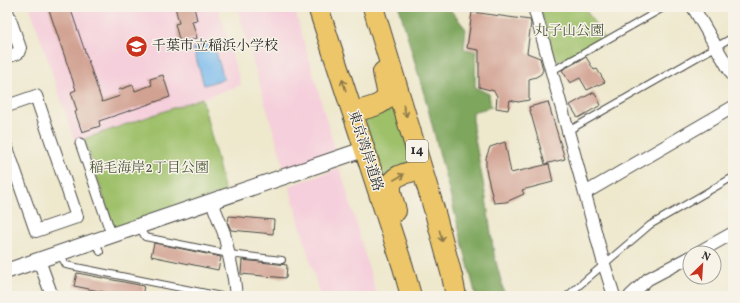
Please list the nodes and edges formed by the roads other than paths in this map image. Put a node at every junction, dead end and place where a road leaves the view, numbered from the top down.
1 (318, 7) edge
2 (534, 7) edge
3 (664, 7) edge
4 (693, 7) edge
5 (7, 11) edge
6 (376, 16) edge
7 (733, 37) edge
8 (717, 47) junction
9 (7, 57) edge
10 (552, 71) junction
11 (733, 76) edge
12 (7, 106) edge
13 (733, 107) edge
14 (353, 112) junction
15 (568, 131) junction
16 (80, 143) dead end
17 (7, 148) edge
18 (365, 149) junction
19 (9, 163) edge
20 (422, 168) junction
21 (733, 177) edge
22 (585, 193) junction
23 (212, 202) junction
24 (139, 226) junction
25 (109, 228) dead end
26 (733, 234) edge
27 (712, 245) edge
28 (229, 254) junction
29 (39, 260) junction
30 (63, 260) dead end
31 (282, 260) dead end
32 (682, 261) edge
33 (604, 264) junction
34 (403, 267) junction
35 (7, 271) edge
36 (52, 296) edge
37 (221, 296) edge
38 (236, 296) edge
39 (412, 296) edge
40 (456, 296) edge
41 (567, 296) edge
42 (614, 296) edge
43 (630, 296) edge

14 -> 1 highway, 東京湾岸道路
2 - 10 street
3 - 10 lane
4 - 8 street
5 - 9 street
6 - 14 highway
6 -> 20 highway, 14
7 - 8 lane
8 - 11 street
8 - 15 lane
10 - 15 street
12 - 19 street
13 - 22 street
14 - 18 highway, 東京湾岸道路
15 - 22 street
16 - 25 street
17 - 19 street
18 - 23 street
18 - 34 highway, 東京湾岸道路
34 -> 20 highway
20 -> 40 highway, 14
21 - 33 lane
22 - 33 street
23 - 24 street
23 - 28 street
24 - 28 lane
24 - 29 street
26 - 27 street
28 - 31 lane
28 - 38 street
29 - 35 street
29 - 36 street
30 - 37 lane
32 - 43 street
33 - 41 lane
33 - 42 street
34 - 39 highway, 東京湾岸道路

